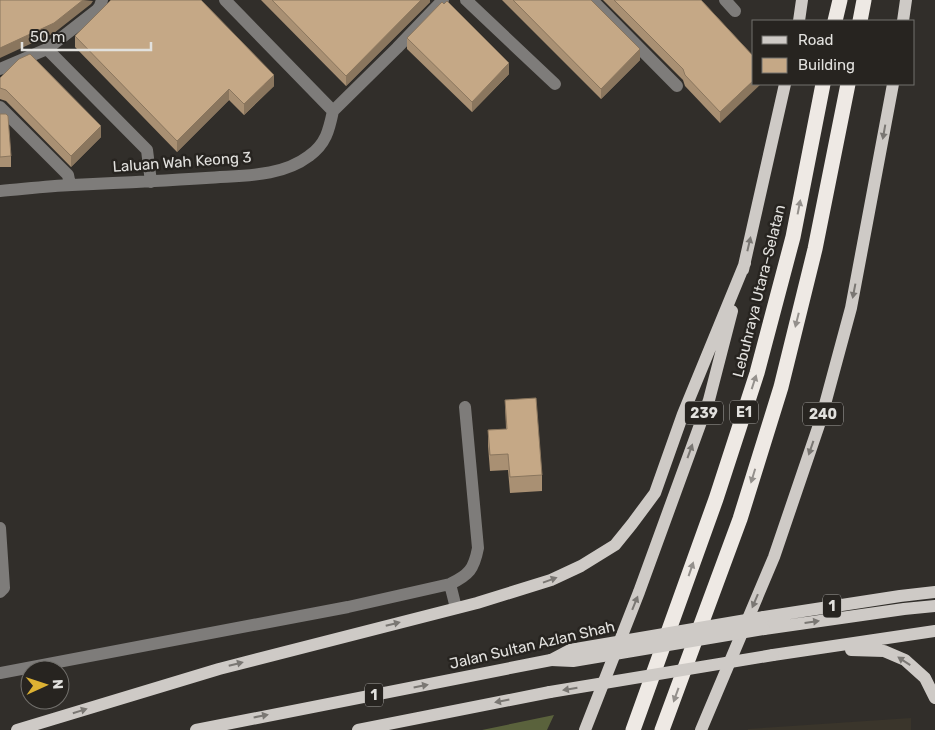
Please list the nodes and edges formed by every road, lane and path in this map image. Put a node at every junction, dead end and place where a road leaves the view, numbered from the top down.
1 (102, 0) edge
2 (225, 0) edge
3 (443, 0) edge
4 (466, 0) edge
5 (592, 0) edge
6 (725, 0) edge
7 (802, 0) edge
8 (840, 0) edge
9 (864, 0) edge
10 (906, 0) edge
11 (735, 10) dead end
12 (799, 20) edge
13 (835, 20) edge
14 (860, 20) edge
15 (903, 20) edge
16 (47, 49) junction
17 (0, 69) edge
18 (555, 84) dead end
19 (785, 85) edge
20 (823, 85) edge
21 (848, 85) edge
22 (893, 85) edge
23 (677, 86) dead end
24 (0, 107) edge
25 (333, 111) junction
26 (151, 182) junction
27 (70, 185) junction
28 (0, 191) edge
29 (745, 262) junction
30 (464, 407) dead end
31 (0, 528) edge
32 (1, 546) edge
33 (450, 584) junction
34 (0, 592) edge
35 (935, 592) edge
36 (935, 606) edge
37 (456, 608) junction
38 (764, 623) junction
39 (935, 632) edge
40 (817, 650) junction
41 (0, 673) edge
42 (935, 698) edge
43 (17, 730) edge
44 (196, 730) edge
45 (358, 730) edge
46 (585, 730) edge
47 (633, 730) edge
48 (662, 730) edge
49 (701, 730) edge

1 - 16 street
2 - 25 street
3 - 25 street
4 - 18 street
5 - 23 street
6 - 11 street
7 - 12 main road
8 - 13 highway
9 - 14 highway
10 - 15 main road
16 - 17 street
16 - 26 street
29 -> 19 main road, 239
47 -> 20 highway, Lebuhraya Utara–Selatan / E1
21 -> 48 highway, E1
22 -> 49 main road, 240
24 - 27 street
25 - 26 street, Laluan Wah Keong 3
26 - 27 street, Laluan Wah Keong 3
27 - 28 street, Laluan Wah Keong 3
37 -> 29 main road
46 -> 29 main road, 239
30 - 33 street
31 - 32 street
32 - 34 street
33 - 37 street
33 - 41 street
35 - 38 main road, Jalan Sultan Azlan Shah / 1
38 -> 36 main road
43 -> 37 main road
44 -> 38 main road, Jalan Sultan Azlan Shah / 1, bridge
39 - 40 main road, 1
42 -> 40 main road
40 -> 45 main road, 1, bridge

